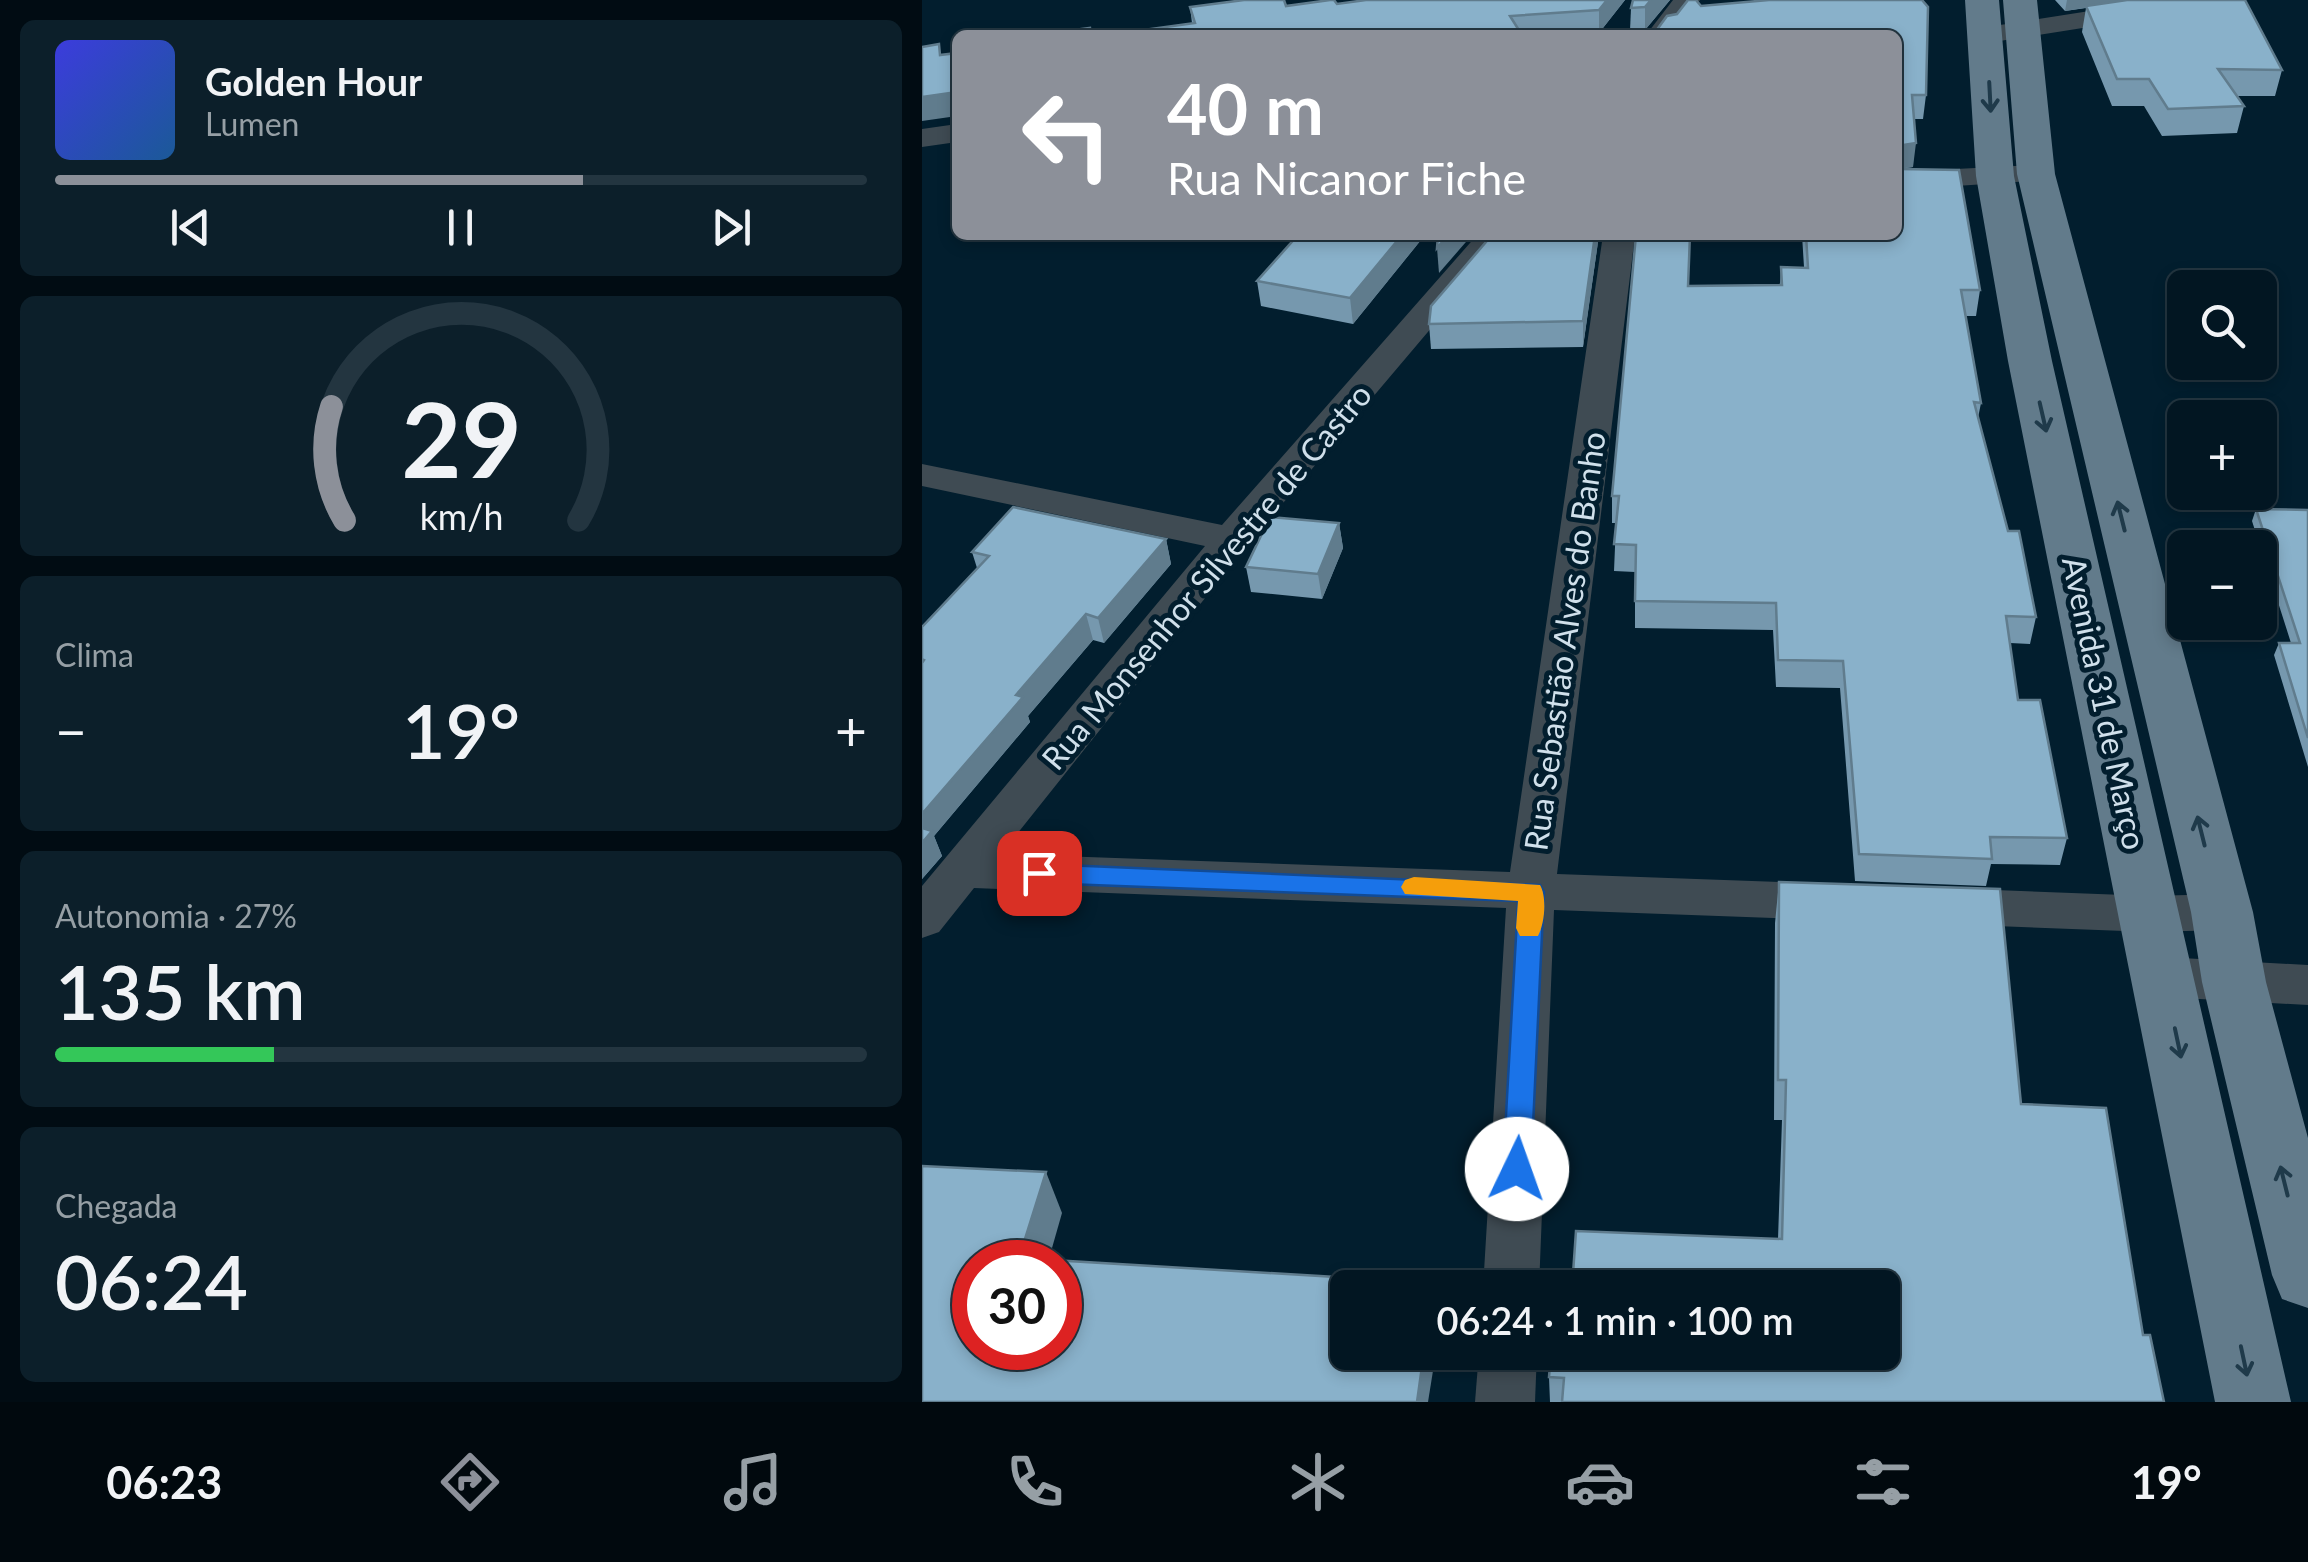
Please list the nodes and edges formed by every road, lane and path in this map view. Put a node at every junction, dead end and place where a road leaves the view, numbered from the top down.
1 (1687, 0) edge
2 (2209, 0) edge
3 (2003, 16) edge
4 (1664, 30) edge
5 (952, 134) edge
6 (922, 138) edge
7 (2016, 175) junction
8 (1902, 180) edge
9 (1490, 240) edge
10 (1617, 240) edge
11 (922, 475) edge
12 (1231, 539) junction
13 (963, 870) junction
14 (1531, 892) junction
15 (2222, 912) junction
16 (2151, 914) junction
17 (922, 919) edge
18 (2164, 977) junction
19 (2234, 982) junction
20 (2308, 985) edge
21 (1512, 1270) edge
22 (2308, 1276) edge
23 (1507, 1370) edge
24 (1505, 1402) edge
25 (2252, 1402) edge

1 - 4 street
2 - 3 street
3 - 7 main road, Avenida 31 de Março
5 - 6 street
7 - 8 street
15 -> 7 main road, Avenida 31 de Março
7 -> 16 main road, Avenida 31 de Março
9 - 12 street, Rua Monsenhor Silvestre de Castro
10 - 14 street, Rua Sebastião Alves do Banho
11 - 12 street
12 - 13 street, Rua Monsenhor Silvestre de Castro
13 - 14 street
13 - 17 street, Rua Monsenhor Silvestre de Castro
14 - 16 street
14 - 21 street, Rua Sebastião Alves do Banho
15 - 16 street
15 - 19 main road, Avenida 31 de Março
16 - 18 main road, Avenida 31 de Março
18 - 19 street
18 -> 25 main road, Avenida 31 de Março
19 - 20 street
22 -> 19 main road, Avenida 31 de Março
23 - 24 street

